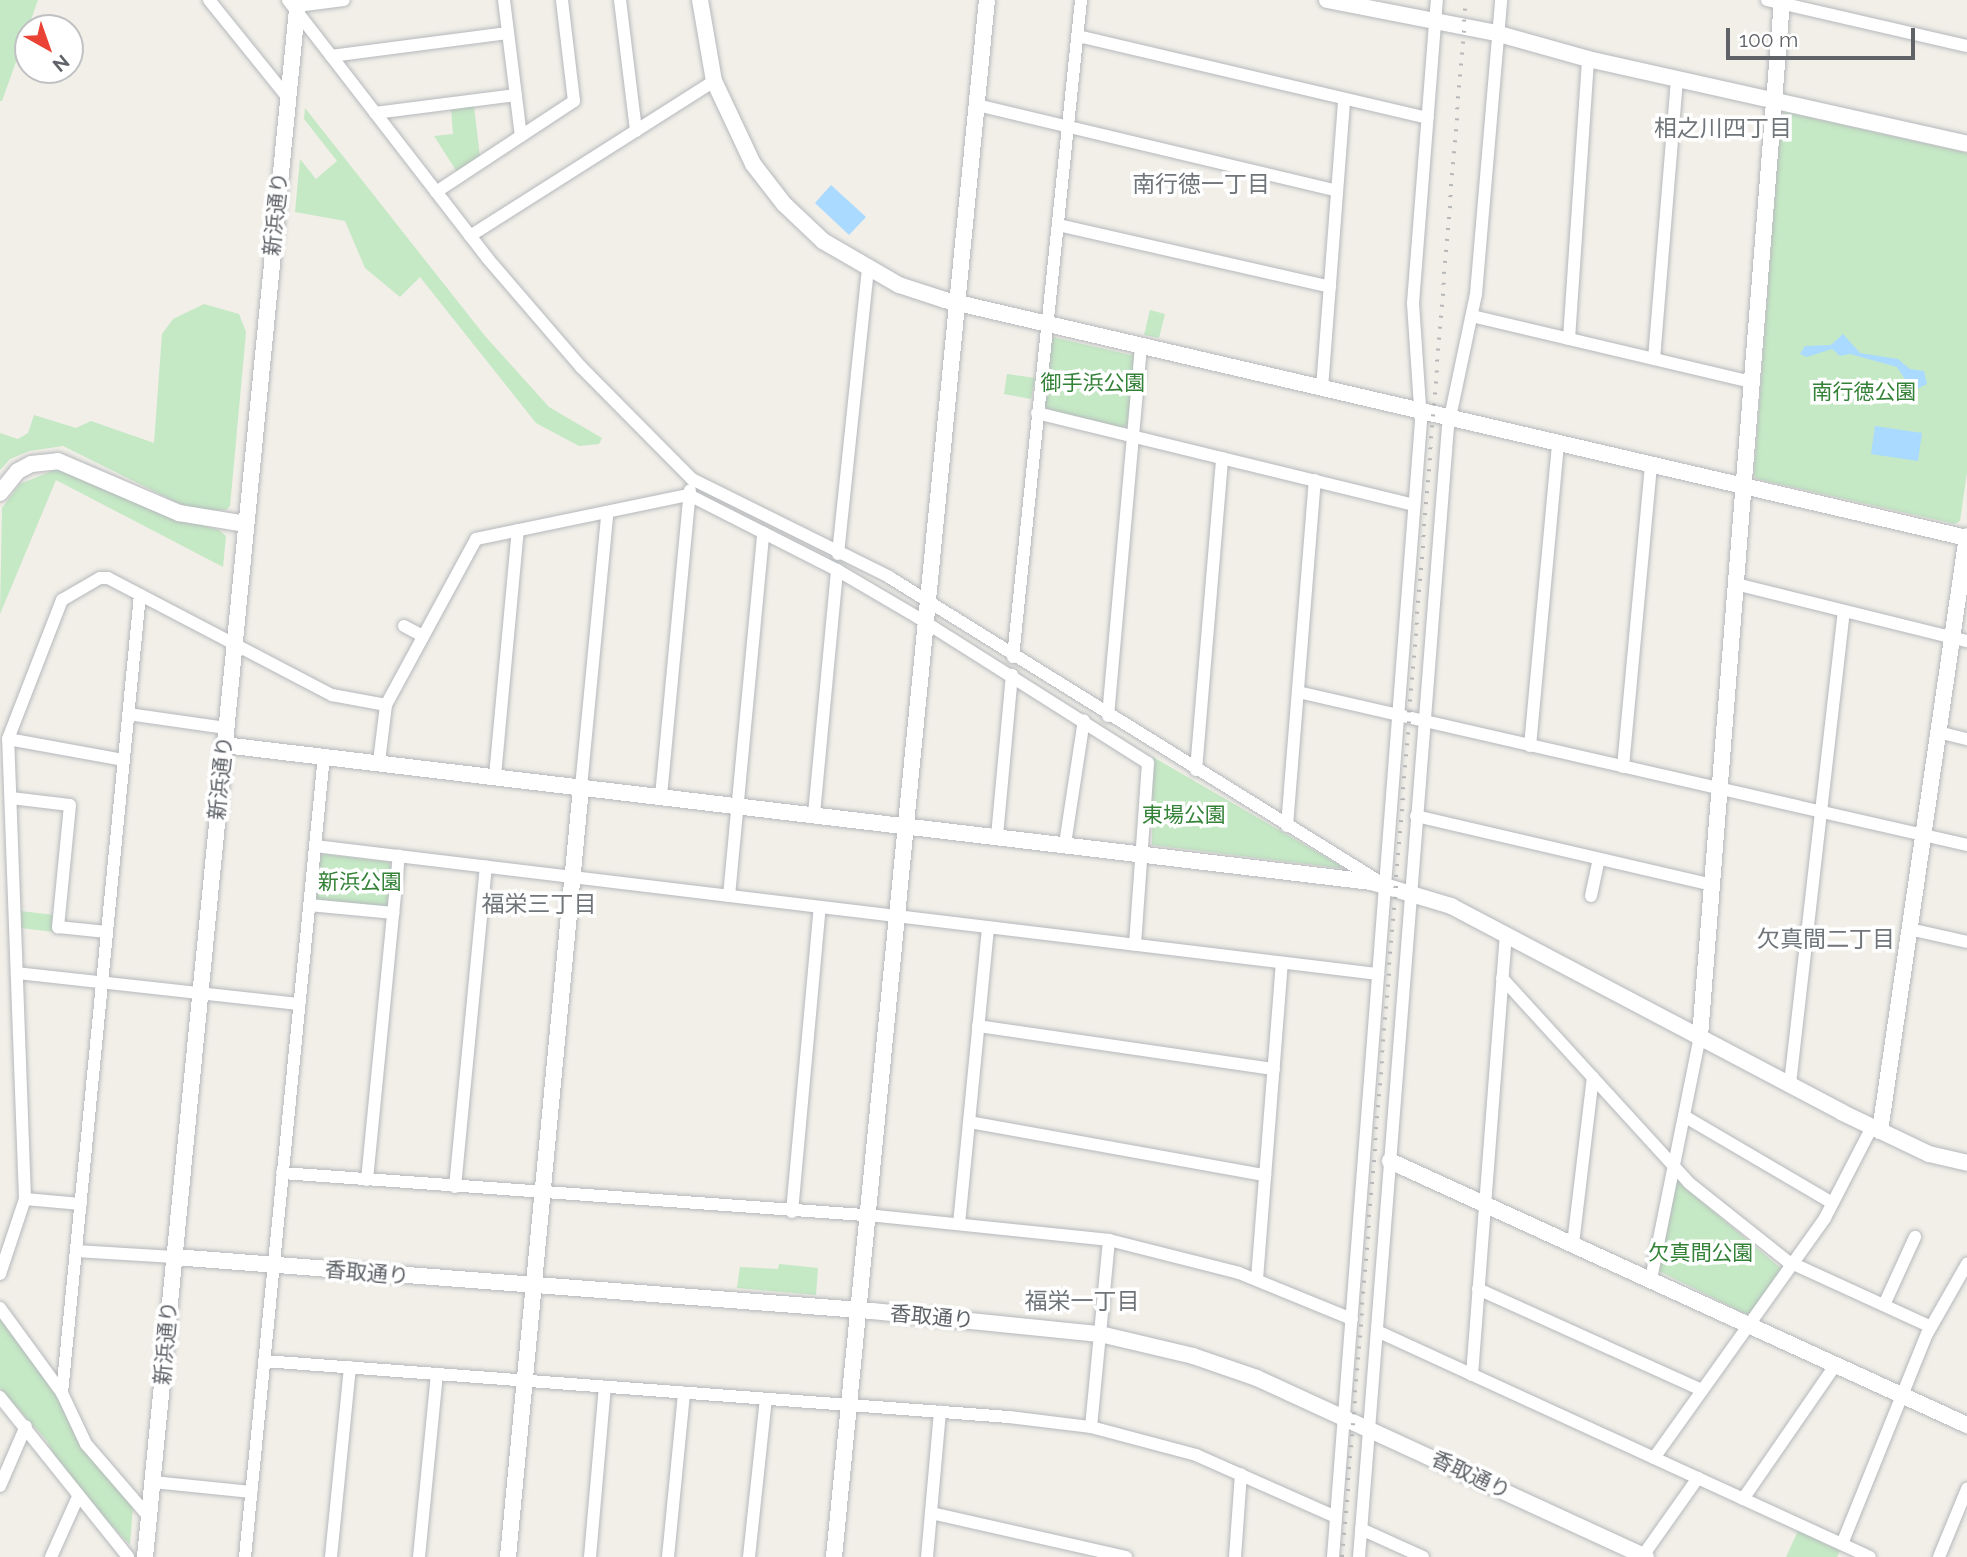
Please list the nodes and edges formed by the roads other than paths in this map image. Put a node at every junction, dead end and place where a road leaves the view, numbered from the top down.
1 (209, 0) edge
2 (344, 0) edge
3 (504, 0) edge
4 (562, 0) edge
5 (620, 0) edge
6 (700, 0) edge
7 (987, 0) edge
8 (1082, 0) edge
9 (1327, 0) edge
10 (1437, 0) edge
11 (1501, 0) edge
12 (1777, 1) edge
13 (295, 4) edge
14 (1435, 24) junction
15 (508, 33) junction
16 (1498, 33) junction
17 (1078, 36) junction
18 (1967, 46) edge
19 (331, 56) junction
20 (1588, 59) junction
21 (1677, 78) junction
22 (714, 81) junction
23 (516, 95) junction
24 (288, 98) junction
25 (1344, 100) junction
26 (1774, 100) junction
27 (977, 105) junction
28 (375, 113) junction
29 (1427, 118) junction
30 (1070, 127) junction
31 (636, 131) junction
32 (522, 136) junction
33 (1967, 144) edge
34 (1337, 191) junction
35 (436, 192) junction
36 (1058, 225) junction
37 (470, 236) junction
38 (867, 270) junction
39 (1330, 287) junction
40 (958, 303) junction
41 (1472, 316) junction
42 (1046, 324) junction
43 (1569, 339) junction
44 (1141, 346) junction
45 (1654, 359) junction
46 (1751, 382) junction
47 (1322, 388) junction
48 (1421, 411) junction
49 (1037, 412) junction
50 (1450, 418) junction
51 (1133, 436) junction
52 (1558, 443) junction
53 (1222, 458) junction
54 (1651, 465) junction
55 (692, 479) junction
56 (1315, 480) junction
57 (1743, 486) junction
58 (0, 493) edge
59 (689, 495) junction
60 (1414, 505) junction
61 (607, 514) junction
62 (246, 524) junction
63 (518, 530) junction
64 (763, 533) junction
65 (1967, 537) edge
66 (838, 554) junction
67 (837, 570) junction
68 (1736, 584) junction
69 (140, 595) junction
70 (928, 604) junction
71 (1844, 611) junction
72 (926, 622) junction
73 (404, 626) dead end
74 (423, 636) junction
75 (1960, 639) edge
76 (234, 644) junction
77 (1013, 657) junction
78 (1012, 676) junction
79 (1298, 692) junction
80 (386, 705) junction
81 (128, 714) junction
82 (1396, 714) junction
83 (1108, 716) junction
84 (1084, 720) junction
85 (1423, 721) junction
86 (226, 728) junction
87 (1938, 732) junction
88 (8, 739) junction
89 (1967, 739) edge
90 (224, 745) junction
91 (1530, 746) junction
92 (324, 756) junction
93 (124, 760) junction
94 (379, 762) junction
95 (1623, 767) junction
96 (1196, 770) junction
97 (495, 776) junction
98 (581, 787) junction
99 (1720, 789) junction
100 (661, 796) junction
101 (10, 798) junction
102 (737, 805) junction
103 (1821, 813) junction
104 (814, 814) junction
105 (1416, 816) junction
106 (906, 825) junction
107 (1287, 826) junction
108 (1923, 835) junction
109 (997, 836) junction
110 (1065, 844) junction
111 (1967, 845) edge
112 (315, 846) junction
113 (1143, 854) junction
114 (399, 856) junction
115 (1599, 859) junction
116 (486, 866) junction
117 (573, 877) junction
118 (1385, 886) junction
119 (1713, 886) junction
120 (1411, 892) junction
121 (729, 896) junction
122 (1591, 896) dead end
123 (309, 905) junction
124 (820, 907) junction
125 (394, 913) junction
126 (897, 916) junction
127 (988, 927) junction
128 (1909, 929) junction
129 (107, 932) junction
130 (1506, 934) junction
131 (1967, 942) edge
132 (1135, 946) junction
133 (1282, 964) junction
134 (17, 973) junction
135 (1378, 974) junction
136 (1502, 978) junction
137 (102, 983) junction
138 (201, 994) junction
139 (299, 1004) junction
140 (978, 1026) junction
141 (1700, 1036) junction
142 (1274, 1069) junction
143 (1593, 1077) junction
144 (1790, 1084) junction
145 (1684, 1116) junction
146 (969, 1122) junction
147 (1876, 1129) junction
148 (1390, 1161) junction
149 (1967, 1163) edge
150 (1674, 1166) junction
151 (282, 1173) junction
152 (1265, 1175) junction
153 (368, 1180) junction
154 (455, 1187) junction
155 (542, 1194) junction
156 (25, 1199) junction
157 (1484, 1203) junction
158 (1832, 1203) junction
159 (81, 1204) junction
160 (792, 1212) junction
161 (868, 1217) junction
162 (959, 1224) junction
163 (1915, 1237) dead end
164 (1109, 1240) junction
165 (1573, 1244) junction
166 (76, 1251) junction
167 (174, 1257) junction
168 (1793, 1263) junction
169 (1967, 1264) edge
170 (273, 1265) junction
171 (0, 1274) edge
172 (1257, 1279) junction
173 (1651, 1279) junction
174 (533, 1286) junction
175 (1478, 1289) junction
176 (1884, 1305) junction
177 (0, 1308) edge
178 (858, 1311) junction
179 (1352, 1319) junction
180 (1749, 1324) junction
181 (1931, 1327) junction
182 (1377, 1331) junction
183 (1100, 1334) junction
184 (264, 1361) junction
185 (1836, 1364) junction
186 (349, 1367) junction
187 (437, 1374) junction
188 (1472, 1374) junction
189 (525, 1381) junction
190 (605, 1387) junction
191 (1702, 1390) junction
192 (62, 1393) junction
193 (684, 1393) junction
194 (1902, 1395) junction
195 (0, 1397) edge
196 (766, 1399) junction
197 (849, 1405) junction
198 (940, 1412) junction
199 (1343, 1416) junction
200 (1967, 1425) edge
201 (26, 1426) junction
202 (1091, 1427) junction
203 (1370, 1429) junction
204 (1654, 1458) junction
205 (1241, 1474) junction
206 (1698, 1478) junction
207 (153, 1482) junction
208 (0, 1486) edge
209 (1967, 1489) edge
210 (251, 1492) junction
211 (78, 1497) junction
212 (1743, 1499) junction
213 (931, 1513) junction
214 (149, 1517) junction
215 (1336, 1517) junction
216 (1361, 1529) junction
217 (1842, 1544) junction
218 (1644, 1556) edge
219 (51, 1557) edge
220 (128, 1557) edge
221 (145, 1557) edge
222 (244, 1557) edge
223 (331, 1557) edge
224 (419, 1557) edge
225 (508, 1557) edge
226 (590, 1557) edge
227 (668, 1557) edge
228 (749, 1557) edge
229 (834, 1557) edge
230 (926, 1557) edge
231 (1126, 1557) edge
232 (1235, 1557) edge
233 (1333, 1557) edge
234 (1359, 1557) edge
235 (1423, 1557) edge
236 (1870, 1557) edge
237 (1939, 1557) edge

1 - 24 street
2 - 13 street
3 - 15 street
4 - 32 street
5 - 31 street
6 - 22 street
7 - 27 street
8 - 17 street
9 - 14 street
10 - 14 street
11 - 16 street
12 - 18 street
12 - 26 street
13 - 19 street
13 - 24 street, 新浜通り
14 - 16 street
14 - 29 street
15 - 19 street
15 - 23 street
16 - 20 street
16 - 41 street
17 - 25 street
17 - 30 street
19 - 28 street
20 - 21 street
20 - 43 street
21 - 26 street
21 - 45 street
22 - 31 street
22 - 38 street
23 - 28 street
23 - 32 street
24 - 62 street, 新浜通り
25 - 29 street
25 - 34 street
26 - 33 street
26 - 46 street
27 - 30 street
27 - 40 street
28 - 35 street
29 - 48 street
30 - 34 street
30 - 36 street
31 - 37 street
32 - 35 street
34 - 39 street
35 - 37 street
36 - 39 street
36 - 42 street
37 - 55 street
38 - 40 street
38 - 66 street
39 - 47 street
40 - 42 street
40 - 70 street
41 - 43 street
41 - 50 street
42 - 44 street
42 - 49 street
43 - 45 street
44 - 47 street
44 - 51 street
45 - 46 street
46 - 57 street
47 - 48 street
48 - 50 street
48 - 60 street
49 - 51 street
49 - 77 street
50 - 52 street
50 - 85 street
51 - 53 street
51 - 83 street
52 - 54 street
52 - 91 street
53 - 56 street
53 - 96 street
54 - 57 street
54 - 95 street
55 - 59 street
55 - 66 street
56 - 60 street
56 - 79 street
57 - 65 street
57 - 68 street
58 - 62 street
59 - 61 street
59 - 64 street
59 - 100 street
60 - 82 street
61 - 63 street
61 - 98 street
62 - 76 street, 新浜通り
63 - 74 street
63 - 97 street
64 - 67 street
64 - 102 street
65 - 75 street
66 - 70 street
67 - 72 street
67 - 104 street
68 - 71 street
68 - 99 street
69 - 76 street
69 - 81 street
69 - 88 street
70 - 72 street
70 - 77 street
71 - 75 street
71 - 103 street
72 - 78 street
72 - 106 street
73 - 74 street
74 - 80 street
75 - 87 street
76 - 80 street
76 - 86 street, 新浜通り
77 - 83 street
78 - 84 street
78 - 109 street
79 - 82 street
79 - 107 street
80 - 94 street
81 - 86 street
81 - 93 street
82 - 85 street
82 - 118 street
83 - 96 street
84 - 110 street
84 - 113 street
85 - 91 street
85 - 105 street
86 - 90 street, 新浜通り
87 - 89 street
87 - 108 street
88 - 93 street
88 - 101 street
90 - 92 street
90 - 138 street, 新浜通り
91 - 95 street
92 - 94 street
92 - 112 street
93 - 129 street
94 - 97 street
95 - 99 street
96 - 107 street
97 - 98 street
98 - 100 street
98 - 117 street
99 - 103 street
99 - 119 street
100 - 102 street
101 - 129 street
101 - 134 street
102 - 104 street
102 - 121 street
103 - 108 street
103 - 144 street
104 - 106 street
105 - 115 street
105 - 120 street
106 - 109 street
106 - 126 street
107 - 118 street
108 - 111 street
108 - 128 street
109 - 110 street
110 - 113 street
112 - 114 street
112 - 123 street
113 - 118 street
113 - 132 street
114 - 116 street
114 - 125 street
115 - 119 street
115 - 122 street
116 - 117 street
116 - 154 street
117 - 121 street
117 - 155 street
118 - 120 street
118 - 135 street
119 - 141 street
120 - 130 street
120 - 148 street
121 - 124 street
123 - 125 street
123 - 139 street
124 - 126 street
124 - 160 street
125 - 153 street
126 - 127 street
126 - 161 street
127 - 132 street
127 - 140 street
128 - 131 street
128 - 147 street
129 - 137 street
130 - 136 street
130 - 141 street
132 - 133 street
133 - 135 street
133 - 142 street
134 - 137 street
134 - 156 street
135 - 179 street
136 - 143 street
136 - 157 street
137 - 138 street
137 - 159 street
138 - 139 street
138 - 167 street, 新浜通り
139 - 151 street
140 - 142 street
140 - 146 street
141 - 144 street
141 - 145 street
142 - 152 street
143 - 150 street
143 - 165 street
144 - 147 street
145 - 150 street
145 - 158 street
146 - 152 street
146 - 162 street
147 - 149 street
147 - 158 street
148 - 157 street
148 - 182 street
150 - 168 street
150 - 173 street
151 - 153 street
151 - 170 street
152 - 172 street
153 - 154 street
154 - 155 street
155 - 160 street
155 - 174 street
156 - 159 street
156 - 171 street
157 - 165 street
157 - 175 street
158 - 168 street
159 - 166 street
160 - 161 street
161 - 162 street
161 - 178 street
162 - 164 street
163 - 176 street
164 - 172 street
164 - 183 street
165 - 173 street
166 - 167 street
166 - 192 street
167 - 170 street, 香取通り
167 - 207 street, 新浜通り
168 - 176 street
168 - 180 street
169 - 181 street
170 - 174 street, 香取通り
170 - 184 street
172 - 179 street
173 - 180 street
174 - 178 street, 香取通り
174 - 189 street
175 - 188 street
175 - 191 street
176 - 181 street
177 - 192 street
178 - 183 street, 香取通り
178 - 197 street
179 - 199 street
180 - 185 street
180 - 191 street
181 - 194 street
182 - 188 street
182 - 203 street
183 - 199 street, 香取通り
183 - 202 street
184 - 186 street
184 - 210 street
185 - 194 street
185 - 212 street
186 - 187 street
186 - 223 street
187 - 189 street
187 - 224 street
188 - 204 street
189 - 190 street
189 - 225 street
190 - 193 street
190 - 226 street
191 - 204 street
192 - 214 street
193 - 196 street
193 - 227 street
194 - 200 street
194 - 217 street
195 - 201 street
196 - 197 street
196 - 228 street
197 - 198 street
197 - 229 street
198 - 202 street
198 - 213 street
199 - 203 street, 香取通り
199 - 215 street
201 - 208 street
201 - 211 street
202 - 205 street
203 - 216 street
203 - 218 street, 香取通り
204 - 206 street
205 - 215 street
205 - 232 street
206 - 212 street
206 - 218 street
207 - 210 street
207 - 214 street, 新浜通り
209 - 237 street
210 - 222 street
211 - 219 street
211 - 220 street
212 - 217 street
213 - 230 street
213 - 231 street
214 - 221 street, 新浜通り
215 - 233 street
216 - 234 street
216 - 235 street
217 - 236 street

